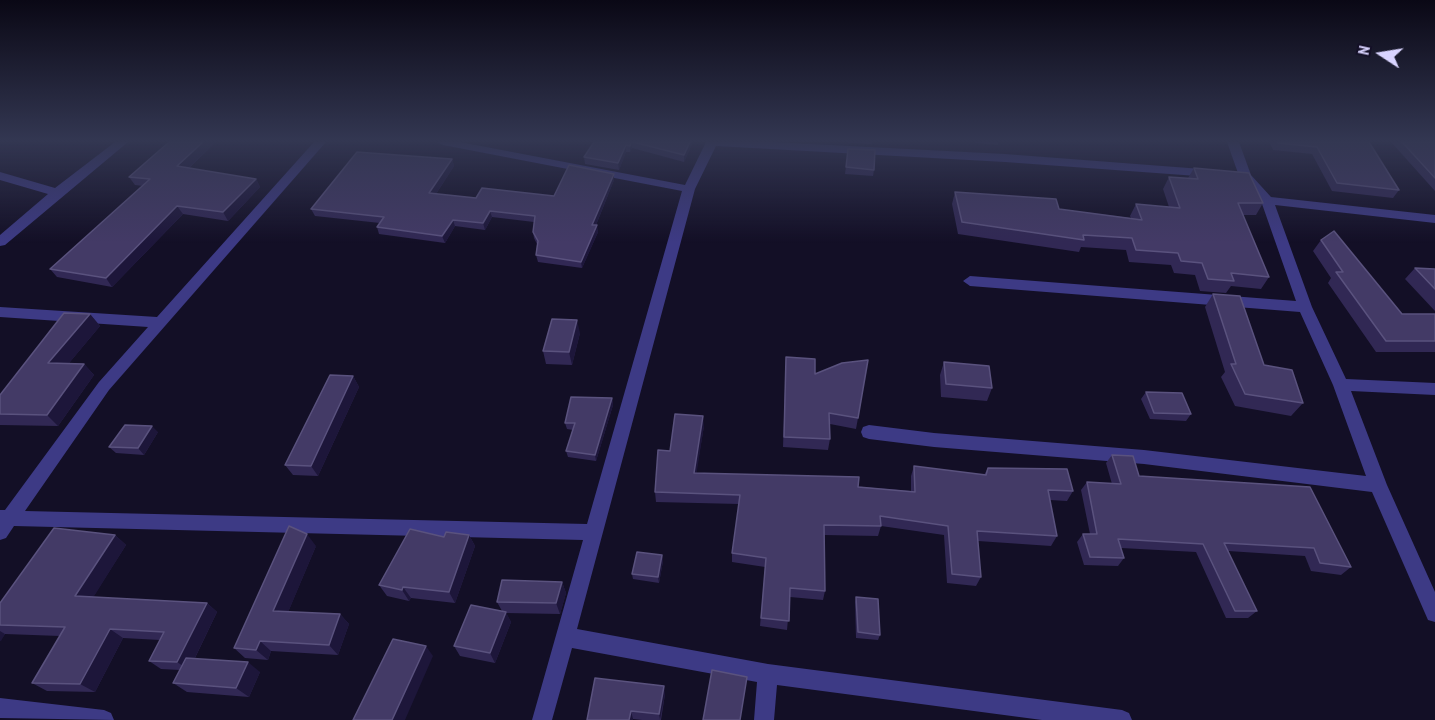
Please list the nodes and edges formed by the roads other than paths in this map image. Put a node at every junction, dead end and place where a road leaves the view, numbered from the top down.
1 (0, 176) edge
2 (79, 176) edge
3 (290, 176) edge
4 (619, 176) edge
5 (695, 176) edge
6 (1234, 176) edge
7 (689, 189) junction
8 (57, 193) junction
9 (1267, 200) junction
10 (1435, 219) edge
11 (0, 242) edge
12 (970, 281) dead end
13 (1305, 307) junction
14 (0, 312) edge
15 (158, 322) junction
16 (1341, 385) junction
17 (1435, 389) edge
18 (869, 432) dead end
19 (1378, 485) junction
20 (3, 523) edge
21 (594, 532) junction
22 (1435, 612) edge
23 (566, 637) junction
24 (768, 674) junction
25 (0, 708) edge
26 (104, 720) edge
27 (542, 720) edge
28 (764, 720) edge
29 (1122, 720) edge

1 - 8 street
2 - 8 street
3 - 15 street
4 - 7 street
5 - 7 street
6 - 9 street
7 - 21 street
8 - 11 street
9 - 10 street
9 - 13 street
12 - 13 street
13 - 16 street
14 - 15 street
15 - 20 street
16 - 17 street
16 - 19 street
18 - 19 street
19 - 22 street
20 - 21 street
21 - 23 street
23 - 24 street
23 - 27 street
24 - 28 street
24 - 29 street
25 - 26 street

